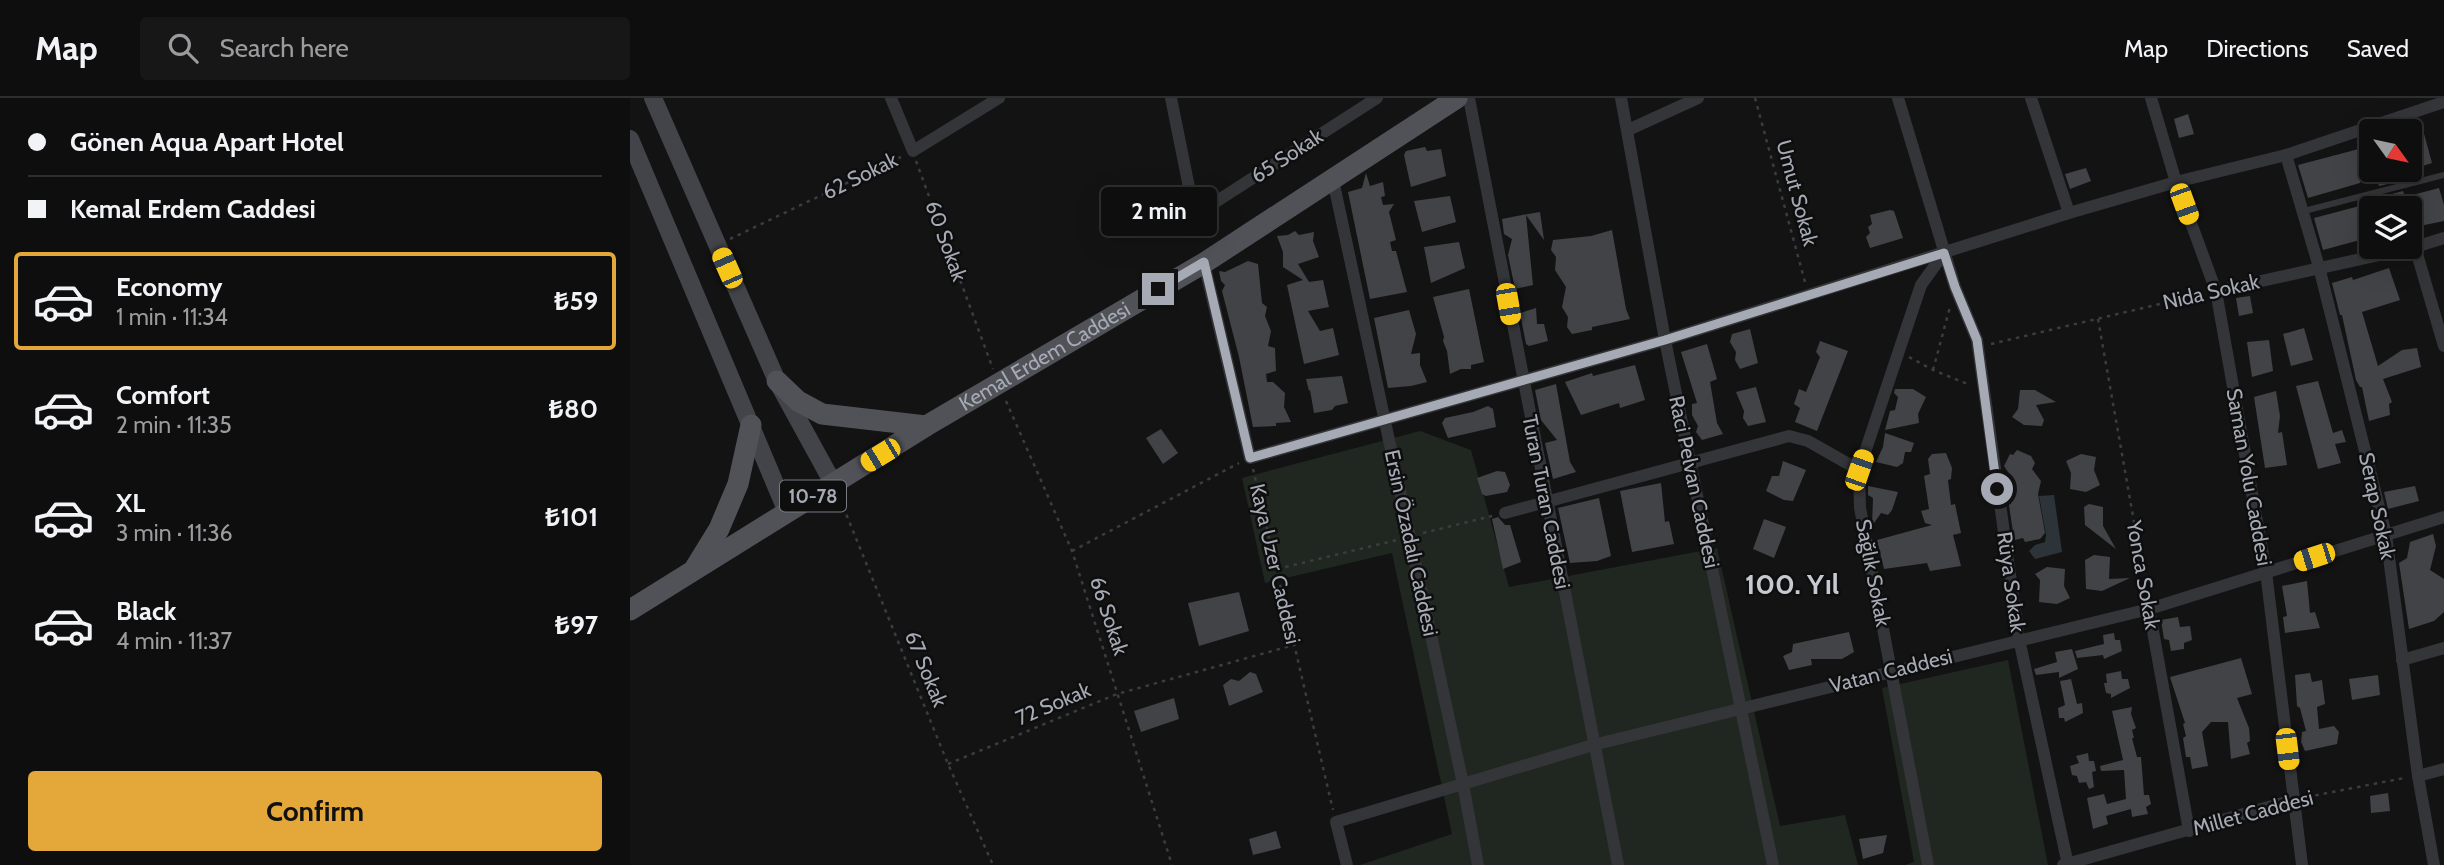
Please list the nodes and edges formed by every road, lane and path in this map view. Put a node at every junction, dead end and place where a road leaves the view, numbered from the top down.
1 (653, 98) edge
2 (891, 98) edge
3 (999, 98) edge
4 (1171, 98) edge
5 (1377, 98) edge
6 (1457, 98) edge
7 (1469, 98) edge
8 (1621, 98) edge
9 (1698, 98) edge
10 (1755, 98) edge
11 (1898, 98) edge
12 (2031, 98) edge
13 (2151, 98) edge
14 (2444, 102) edge
15 (1628, 131) junction
16 (630, 139) edge
17 (912, 151) junction
18 (2286, 155) junction
19 (2444, 175) edge
20 (1333, 180) junction
21 (2176, 182) junction
22 (2303, 212) junction
23 (2069, 213) junction
24 (2444, 238) edge
25 (717, 245) junction
26 (2422, 245) edge
27 (1944, 253) junction
28 (2359, 259) edge
29 (2419, 259) edge
30 (1204, 262) junction
31 (2319, 267) junction
32 (1955, 287) junction
33 (2216, 291) junction
34 (1808, 296) junction
35 (2098, 319) junction
36 (1665, 340) junction
37 (2444, 345) edge
38 (1978, 347) junction
39 (1899, 352) junction
40 (1933, 370) junction
41 (777, 381) junction
42 (1522, 381) junction
43 (998, 384) junction
44 (1983, 389) junction
45 (1385, 421) junction
46 (751, 425) junction
47 (926, 426) junction
48 (1250, 458) junction
49 (1690, 462) junction
50 (1859, 470) junction
51 (833, 483) junction
52 (1546, 501) junction
53 (787, 512) junction
54 (1505, 513) joint
55 (2444, 517) edge
56 (2386, 534) junction
57 (1409, 536) junction
58 (1072, 551) junction
59 (1276, 570) junction
60 (692, 572) junction
61 (2266, 572) junction
62 (2150, 609) junction
63 (630, 610) edge
64 (2019, 639) junction
65 (1294, 645) junction
66 (2444, 648) edge
67 (2402, 660) junction
68 (1892, 670) junction
69 (1117, 694) junction
70 (1741, 710) junction
71 (1593, 745) junction
72 (948, 764) junction
73 (2444, 769) edge
74 (2418, 776) junction
75 (1463, 784) junction
76 (2294, 800) junction
77 (1336, 822) junction
78 (2189, 831) junction
79 (993, 865) edge
80 (1172, 865) edge
81 (1346, 865) edge
82 (1478, 865) edge
83 (1618, 865) edge
84 (1773, 865) edge
85 (1928, 865) edge
86 (2066, 865) edge
87 (2302, 865) edge
88 (2434, 865) edge

1 - 25 main road
2 - 17 street
3 - 17 street, 62 Sokak
4 - 5 street, 65 Sokak
6 - 20 main road, Kemal Erdem Caddesi / 10-78
7 - 42 street, Turan Turan Caddesi
8 - 15 street, Raci Pelvan Caddesi
9 - 15 street
10 - 34 path, Umut Sokak
11 - 27 street, Rüya Sokak
12 - 23 street
13 - 21 street, Saman Yolu Caddesi
14 - 18 street
15 - 36 street, Raci Pelvan Caddesi
16 - 46 main road
17 - 25 path, 62 Sokak
17 - 43 path, 60 Sokak
18 - 21 street
18 - 22 street, Serap Sokak
19 - 22 lane
20 - 30 main road, Kemal Erdem Caddesi / 10-78
20 - 45 street, Ersin Özadalı Caddesi
21 - 23 street
21 - 33 street, Saman Yolu Caddesi
22 - 31 street, Serap Sokak
23 - 27 street
24 - 26 street, Nida Sokak
25 - 41 main road
27 - 32 street, Rüya Sokak
27 - 34 street
27 - 39 street, Sağlık Sokak
28 - 31 street, Nida Sokak
29 - 37 street
30 - 43 main road, Kemal Erdem Caddesi / 10-78
30 - 48 street, Kaya Uzer Caddesi
31 - 33 street, Nida Sokak
31 - 56 street, Serap Sokak
32 - 38 street, Rüya Sokak
32 - 40 path
33 - 35 path, Nida Sokak
33 - 61 street, Saman Yolu Caddesi
34 - 36 street
35 - 38 path, Nida Sokak
35 - 62 path, Yonca Sokak
36 - 42 street
36 - 49 street, Raci Pelvan Caddesi
38 - 44 street, Rüya Sokak
39 - 40 path
39 - 50 street, Sağlık Sokak
40 - 44 path
41 - 47 main road
41 - 51 main road
42 - 45 street
42 - 52 street, Turan Turan Caddesi
43 - 47 main road, Kemal Erdem Caddesi / 10-78
43 - 58 path, 66 Sokak
44 - 64 street, Rüya Sokak
45 - 48 street
45 - 57 street, Ersin Özadalı Caddesi
46 - 53 main road
46 - 60 main road
47 - 51 main road, Kemal Erdem Caddesi / 10-78
48 - 58 path
48 - 59 path, Kaya Uzer Caddesi
49 - 50 street
49 - 52 street
49 - 70 street, Raci Pelvan Caddesi
50 - 68 street, Sağlık Sokak
51 - 53 main road, Kemal Erdem Caddesi / 10-78
51 - 72 path, 67 Sokak
52 - 54 street
52 - 71 street, Turan Turan Caddesi
53 - 60 main road, Kemal Erdem Caddesi / 10-78
54 - 57 path
55 - 56 street, Vatan Caddesi
56 - 61 street, Vatan Caddesi
56 - 67 street, Serap Sokak
57 - 59 path
57 - 75 street, Ersin Özadalı Caddesi
58 - 69 path, 66 Sokak
59 - 65 path, Kaya Uzer Caddesi
60 - 63 main road, Kemal Erdem Caddesi / 10-78
61 - 62 street, Vatan Caddesi
61 - 76 street, Saman Yolu Caddesi
62 - 64 street, Vatan Caddesi
62 - 78 street, Yonca Sokak
64 - 68 street, Vatan Caddesi
64 - 86 street, Rüya Sokak
65 - 69 path, 72 Sokak
65 - 77 path, Kaya Uzer Caddesi
66 - 67 street
67 - 74 street, Serap Sokak
68 - 70 street, Vatan Caddesi
68 - 85 street, Sağlık Sokak
69 - 72 path, 72 Sokak
69 - 80 path, 66 Sokak
70 - 71 street, Vatan Caddesi
70 - 84 street, Raci Pelvan Caddesi
71 - 75 street, Vatan Caddesi
71 - 83 street, Turan Turan Caddesi
72 - 79 path, 67 Sokak
73 - 74 street
74 - 76 path, Millet Caddesi
74 - 88 street, Serap Sokak
75 - 77 street, Vatan Caddesi
75 - 82 street, Ersin Özadalı Caddesi
76 - 78 street, Millet Caddesi
76 - 87 street, Saman Yolu Caddesi
77 - 81 street
78 - 86 street, Millet Caddesi

